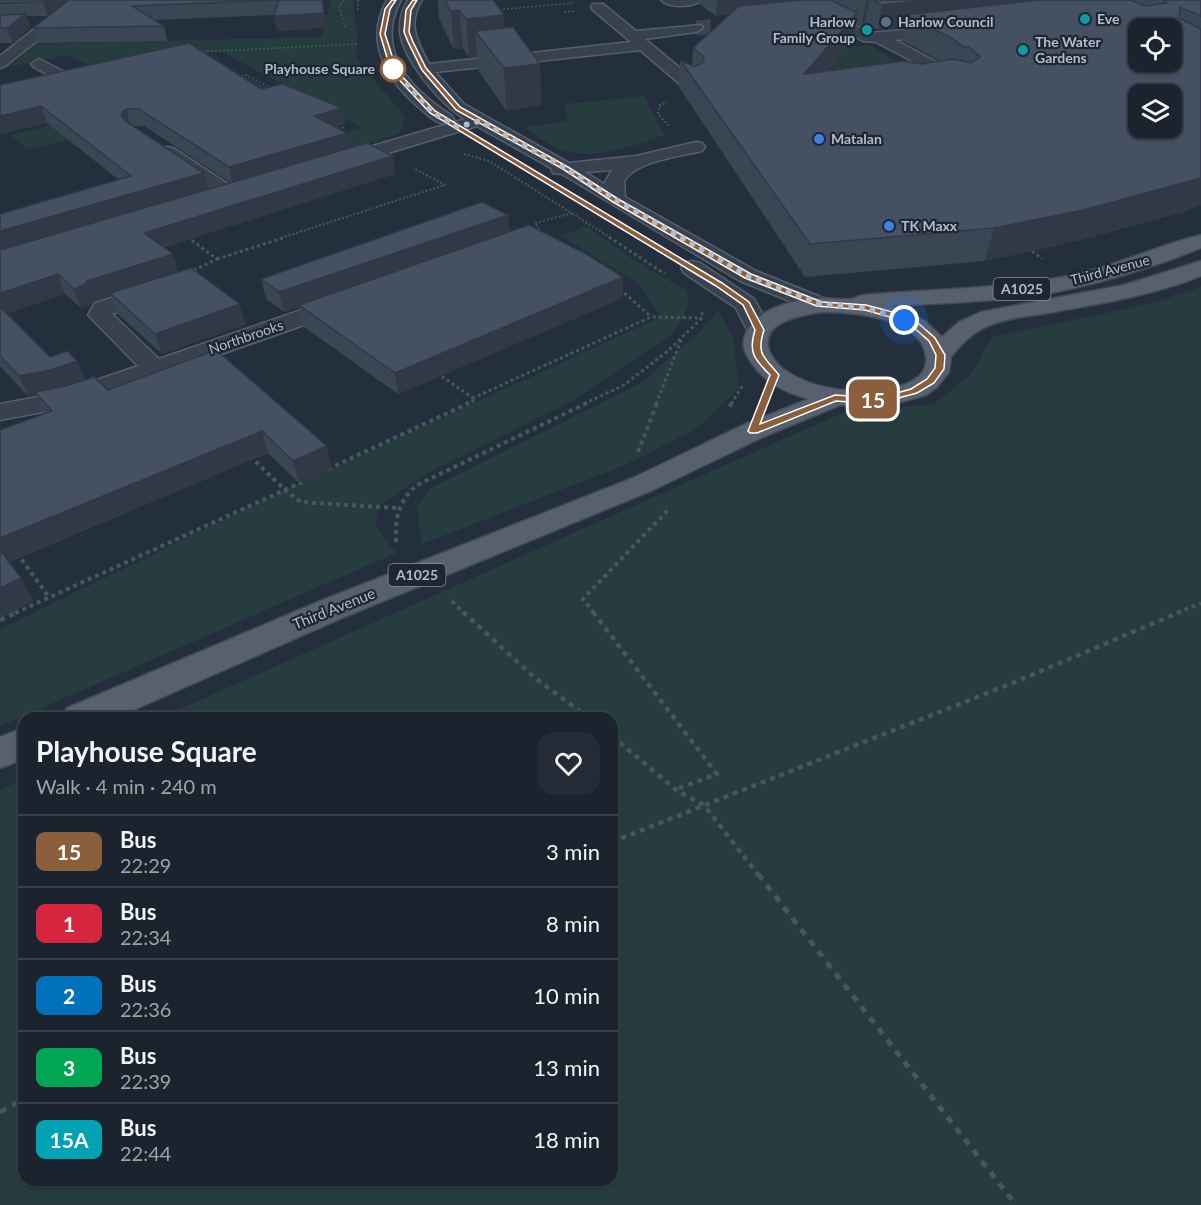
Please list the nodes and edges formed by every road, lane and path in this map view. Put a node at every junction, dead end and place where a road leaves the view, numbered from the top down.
1 (344, 0) edge
2 (358, 0) edge
3 (394, 0) edge
4 (415, 0) edge
5 (668, 0) edge
6 (695, 0) tunnel mouth
7 (796, 0) edge
8 (581, 2) dead end
9 (78, 4) edge
10 (598, 7) dead end
11 (489, 11) edge
12 (826, 16) junction
13 (358, 17) dead end
14 (804, 18) edge
15 (30, 22) edge
16 (50, 22) junction
17 (956, 26) edge
18 (345, 27) dead end
19 (696, 28) tunnel mouth
20 (544, 37) dead end
21 (873, 37) junction
22 (637, 40) junction
23 (362, 52) dead end
24 (196, 53) edge
25 (560, 54) junction
26 (0, 63) edge
27 (39, 64) dead end
28 (573, 68) dead end
29 (424, 69) junction
30 (89, 77) edge
31 (234, 77) edge
32 (70, 81) junction
33 (964, 83) edge
34 (50, 85) edge
35 (693, 87) edge
36 (277, 91) edge
37 (669, 100) dead end
38 (480, 121) junction
39 (336, 122) edge
40 (457, 127) junction
41 (334, 130) edge
42 (671, 133) dead end
43 (416, 139) junction
44 (153, 142) edge
45 (696, 147) dead end
46 (636, 162) junction
47 (405, 164) dead end
48 (319, 168) edge
49 (565, 168) junction
50 (253, 187) edge
51 (230, 194) junction
52 (208, 200) edge
53 (616, 200) junction
54 (573, 213) junction
55 (182, 234) edge
56 (546, 238) edge
57 (1201, 241) edge
58 (217, 259) junction
59 (1201, 268) edge
60 (675, 270) joint
61 (187, 281) joint
62 (618, 287) edge
63 (369, 294) edge
64 (829, 304) junction
65 (702, 309) dead end
66 (651, 316) junction
67 (702, 318) junction
68 (759, 330) junction
69 (683, 335) junction
70 (940, 355) junction
71 (154, 369) junction
72 (436, 373) edge
73 (775, 375) junction
74 (473, 398) junction
75 (835, 398) junction
76 (0, 412) edge
77 (753, 431) junction
78 (246, 452) edge
79 (634, 461) dead end
80 (327, 470) dead end
81 (306, 480) dead end
82 (285, 490) junction
83 (663, 503) dead end
84 (397, 508) junction
85 (396, 542) dead end
86 (14, 549) edge
87 (48, 596) junction
88 (452, 601) dead end
89 (1201, 603) edge
90 (0, 620) edge
91 (94, 712) edge
92 (580, 712) edge
93 (618, 741) edge
94 (18, 746) edge
95 (0, 753) edge
96 (676, 790) junction
97 (704, 806) junction
98 (618, 840) edge
99 (18, 1102) edge
100 (0, 1112) edge
101 (1016, 1205) edge

1 - 18 path
2 - 13 path
3 - 40 street
4 - 29 street
5 - 6 street
7 - 12 street
8 - 11 path
9 - 16 street
10 - 22 street
12 - 14 street
12 - 21 street
15 - 16 street
16 - 26 street
17 - 21 street
19 - 22 street
20 - 25 street
21 - 33 street
22 - 25 street
22 - 35 street
23 - 24 path
25 - 28 street
25 - 29 street
27 - 32 street
29 - 38 street
30 - 32 street
31 - 36 path
32 - 34 street
37 - 42 path
38 - 40 street
38 - 49 street
39 - 41 path
40 - 43 street
40 - 49 street
43 - 48 street
43 - 54 path
44 - 51 street
45 - 46 street
46 - 49 street
46 - 53 street
47 - 58 path
49 - 53 street
50 - 51 street
51 - 52 street
53 - 64 street
54 - 56 path
54 - 60 path
55 - 58 path
57 - 64 main road, Third Avenue / A1025
58 - 61 path
59 - 70 main road, Third Avenue / A1025
60 - 68 street
61 - 71 street
62 - 66 path
63 - 71 street, Northbrooks
64 - 68 main road, A1025
64 - 70 main road, A1025
65 - 67 path
66 - 67 path
66 - 74 path
67 - 69 path
68 - 73 main road, A1025
69 - 79 path
69 - 84 path
70 - 75 main road, A1025
71 - 76 street, Northbrooks
72 - 74 path
73 - 75 main road, A1025
73 - 77 main road
74 - 80 path
75 - 77 main road, Third Avenue / A1025
77 - 91 main road, Third Avenue / A1025
78 - 82 path
81 - 82 path
82 - 84 path
82 - 87 path
83 - 96 path
84 - 85 path
86 - 87 path
87 - 90 path
88 - 92 path
89 - 97 path
93 - 96 path
94 - 95 main road
96 - 97 path
97 - 98 path
97 - 101 path
99 - 100 path

